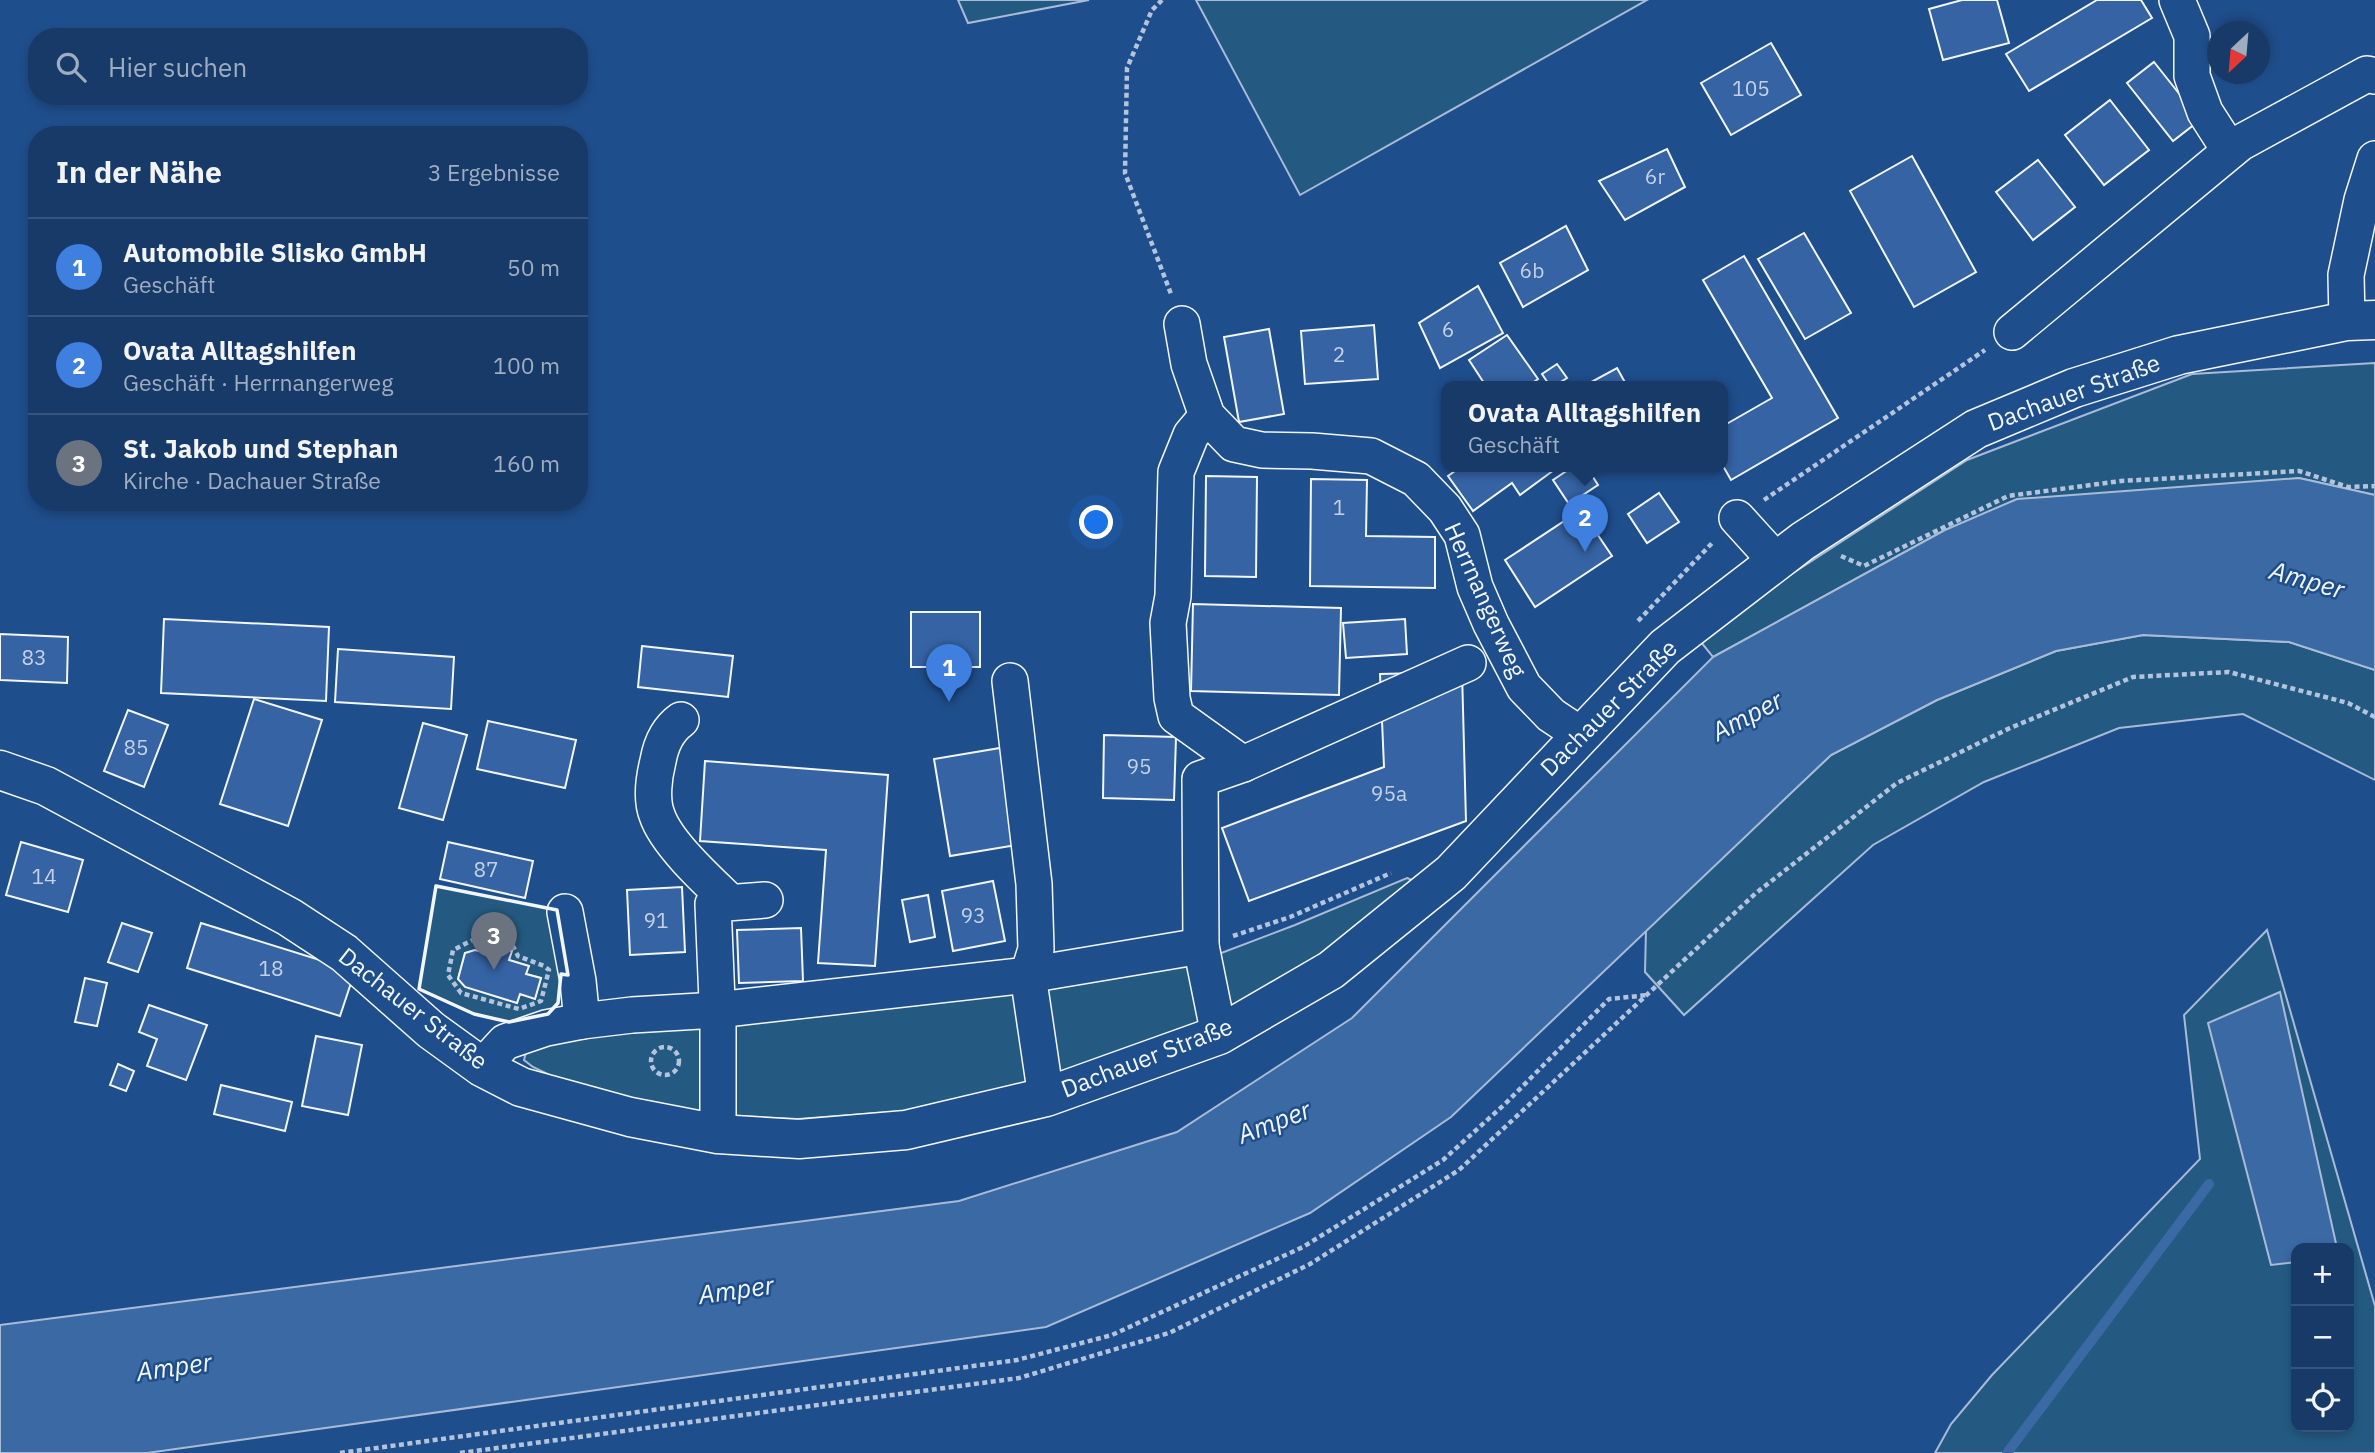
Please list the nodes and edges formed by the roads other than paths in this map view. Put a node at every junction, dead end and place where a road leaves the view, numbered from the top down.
1 (2177, 0) edge
2 (2375, 76) edge
3 (2230, 151) junction
4 (2375, 159) edge
5 (2361, 321) edge
6 (1182, 324) road end
7 (2012, 332) dead end
8 (1207, 416) junction
9 (1737, 518) dead end
10 (1790, 551) junction
11 (1468, 663) dead end
12 (1010, 681) dead end
13 (681, 720) dead end
14 (1581, 736) junction
15 (1243, 764) junction
16 (0, 771) edge
17 (765, 900) dead end
18 (730, 902) junction
19 (565, 912) dead end
20 (1201, 946) junction
21 (1028, 975) junction
22 (717, 1010) junction
23 (582, 1021) junction
24 (1219, 1035) junction
25 (482, 1067) junction
26 (1046, 1097) junction
27 (718, 1134) junction

1 - 3 street
2 - 3 street
3 - 7 street
4 - 5 street
5 - 10 main road, Dachauer Straße
6 - 8 street, Herrnangerweg
8 - 14 street, Herrnangerweg
8 - 15 street
9 - 10 street
10 - 14 main road, Dachauer Straße
11 - 15 street
12 - 21 street
13 - 18 street
14 - 24 main road, Dachauer Straße
15 - 20 street
16 - 25 main road, Dachauer Straße
17 - 18 street
18 - 22 street
19 - 23 street
20 - 21 street
20 - 24 street
21 - 22 street
21 - 26 street
22 - 23 street
22 - 27 street
23 - 25 street
24 - 26 main road, Dachauer Straße
25 - 27 main road, Dachauer Straße
26 - 27 main road, Dachauer Straße

